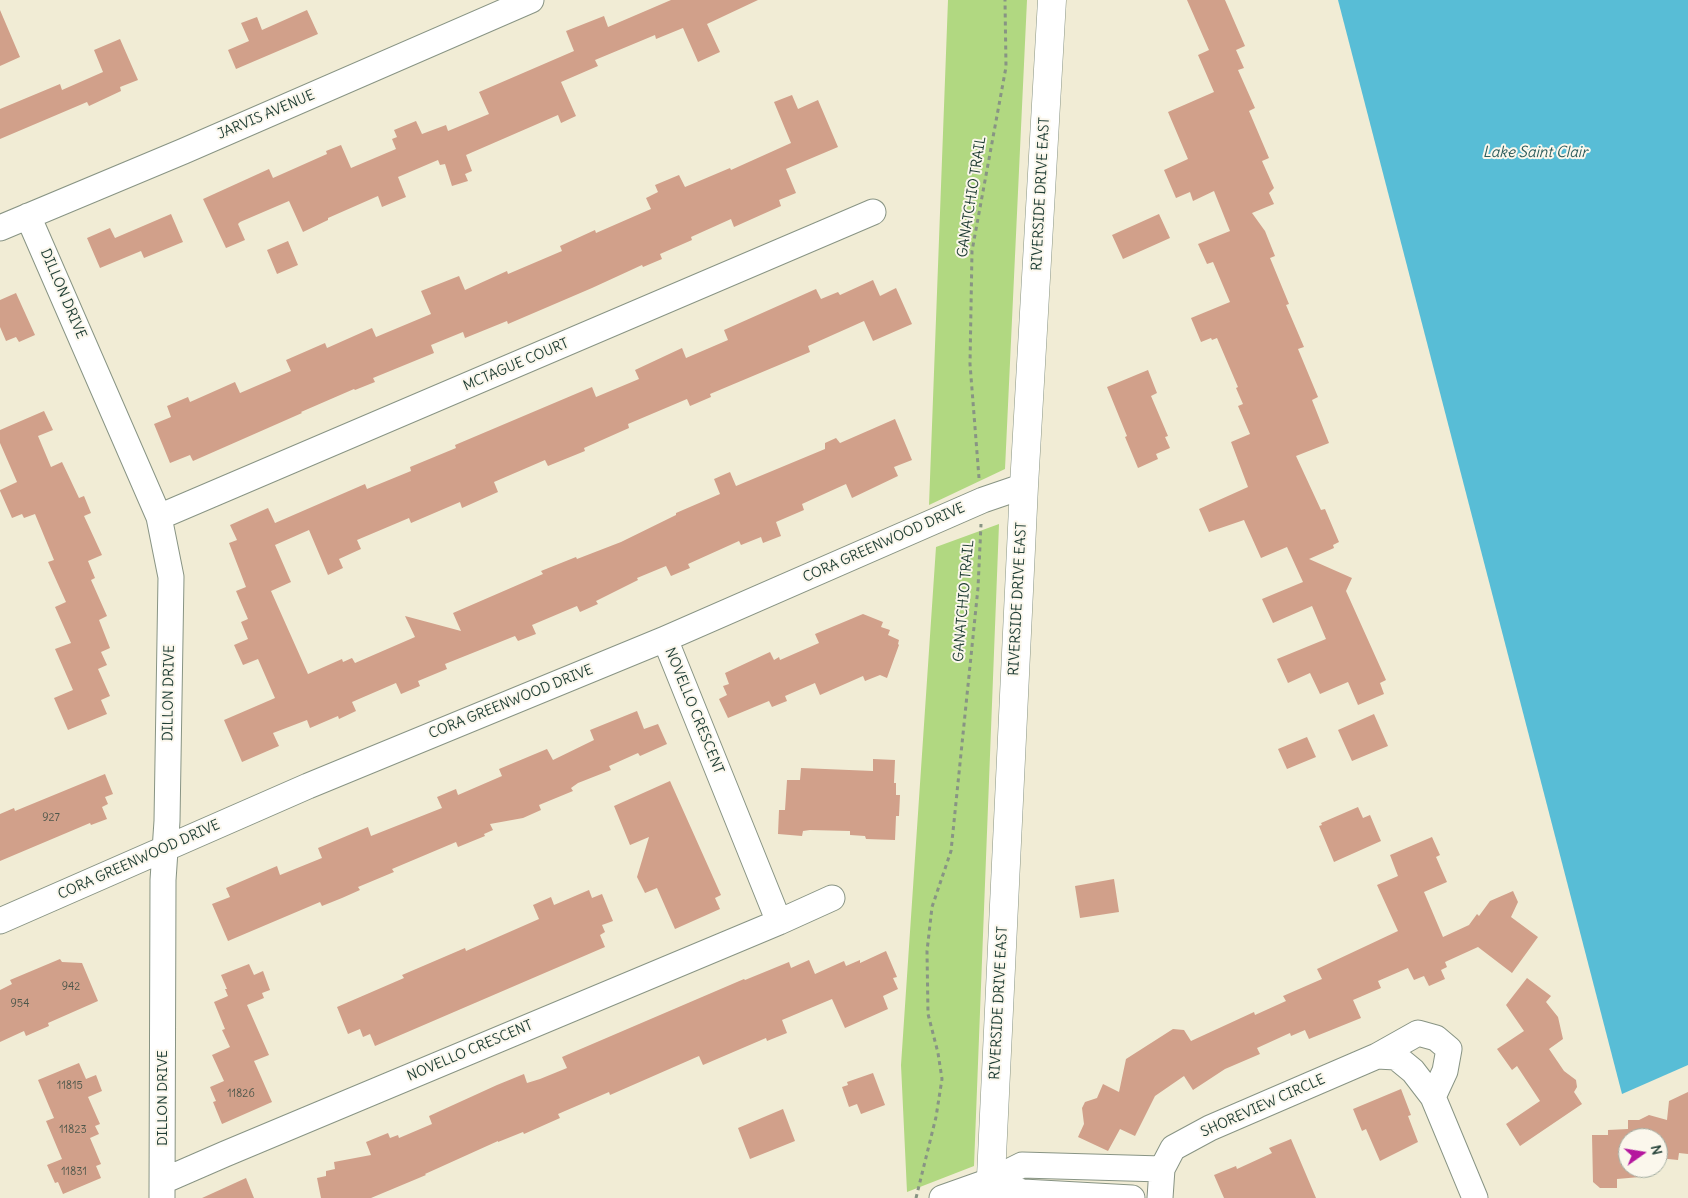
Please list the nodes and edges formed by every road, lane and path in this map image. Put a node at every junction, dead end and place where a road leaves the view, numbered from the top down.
1 (531, 0) edge
2 (1005, 0) edge
3 (1052, 0) edge
4 (873, 212) dead end
5 (28, 216) junction
6 (0, 228) edge
7 (1024, 486) junction
8 (983, 500) junction
9 (159, 517) junction
10 (665, 639) junction
11 (166, 848) junction
12 (832, 898) dead end
13 (0, 921) edge
14 (779, 922) junction
15 (1377, 1056) junction
16 (1433, 1097) junction
17 (1162, 1169) junction
18 (990, 1189) edge
19 (162, 1190) edge
20 (916, 1198) edge
21 (942, 1198) edge
22 (1132, 1198) edge
23 (1160, 1198) edge
24 (1475, 1198) edge

1 - 5 street, JARVIS AVENUE
2 - 8 path, GANATCHIO TRAIL
3 - 7 main road, RIVERSIDE DRIVE EAST
4 - 9 street, MCTAGUE COURT
5 - 6 street, JARVIS AVENUE
5 - 9 street, DILLON DRIVE
7 - 8 street, CORA GREENWOOD DRIVE
7 - 18 main road, RIVERSIDE DRIVE EAST
8 - 10 street, CORA GREENWOOD DRIVE
8 - 20 path, GANATCHIO TRAIL
9 - 11 street, DILLON DRIVE
10 - 11 street, CORA GREENWOOD DRIVE
10 - 14 street, NOVELLO CRESCENT
11 - 13 street, CORA GREENWOOD DRIVE
11 - 19 street, DILLON DRIVE
12 - 14 street, NOVELLO CRESCENT
14 - 19 street, NOVELLO CRESCENT
15 - 16 street
15 - 16 street, SHOREVIEW CIRCLE
15 - 17 street, SHOREVIEW CIRCLE
16 - 24 street
17 - 18 street
17 - 23 street, SHOREVIEW CIRCLE
18 - 21 street
18 - 22 street

